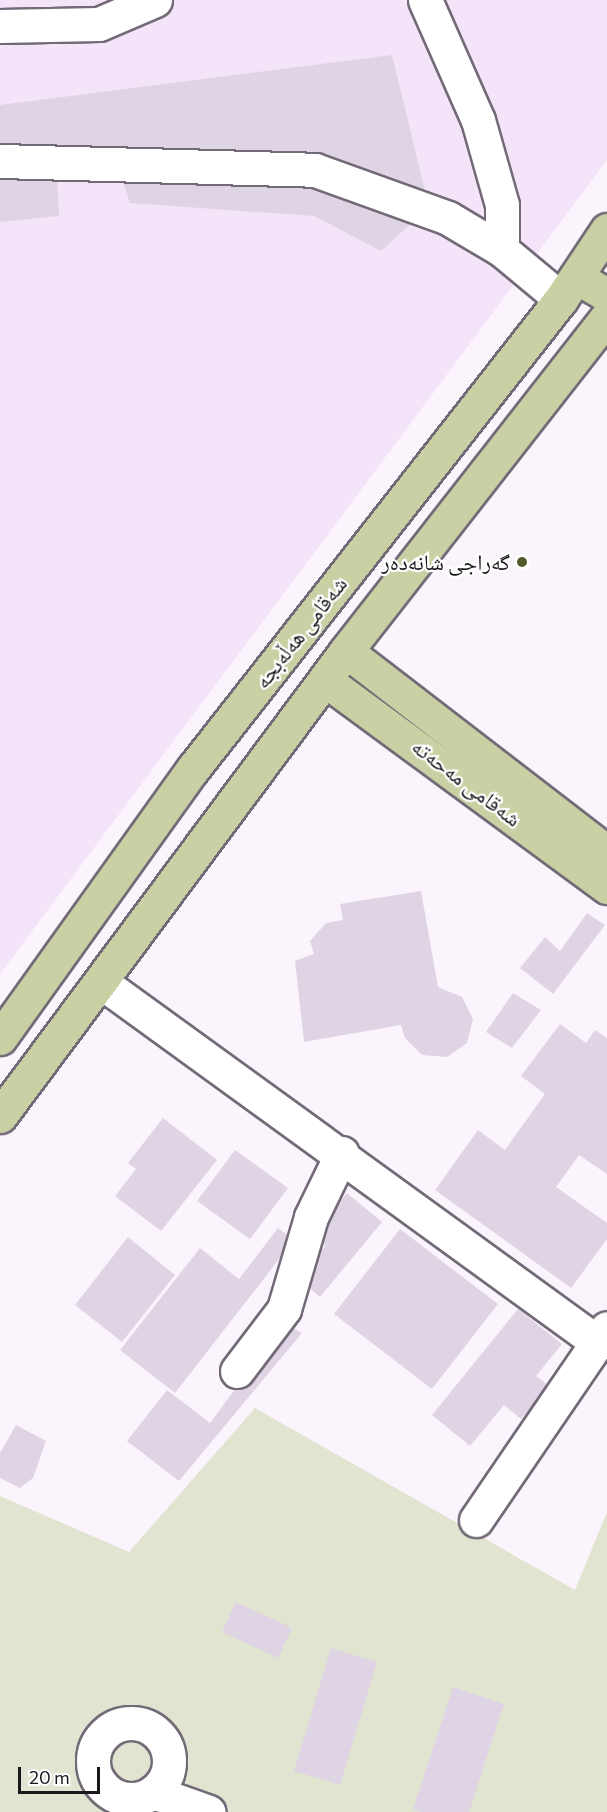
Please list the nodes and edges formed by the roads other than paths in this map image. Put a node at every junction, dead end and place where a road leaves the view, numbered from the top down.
1 (155, 0) edge
2 (425, 0) edge
3 (0, 26) edge
4 (0, 161) edge
5 (607, 230) edge
6 (502, 250) junction
7 (568, 288) junction
8 (607, 295) edge
9 (607, 317) edge
10 (346, 651) junction
11 (325, 680) junction
12 (607, 852) edge
13 (607, 887) edge
14 (62, 953) junction
15 (101, 982) junction
16 (0, 1038) edge
17 (0, 1116) edge
18 (342, 1153) junction
19 (602, 1335) edge
20 (237, 1371) dead end
21 (476, 1520) dead end
22 (153, 1792) dead end
23 (209, 1812) edge

1 - 3 lane
2 - 6 lane
4 - 6 lane
5 - 7 main road, شەقامی هەڵەبجە
6 - 7 lane
7 - 8 main road
7 - 14 main road, شەقامی هەڵەبجە
9 - 10 main road
10 - 11 main road
10 - 12 main road, شەقامی مەحەتە
11 - 13 main road, شەقامی مەحەتە
11 - 15 main road
14 - 15 main road
14 - 16 main road, شەقامی هەڵەبجە
15 - 17 main road
15 - 18 lane
18 - 19 lane
18 - 20 lane
19 - 21 lane
22 - 23 lane

